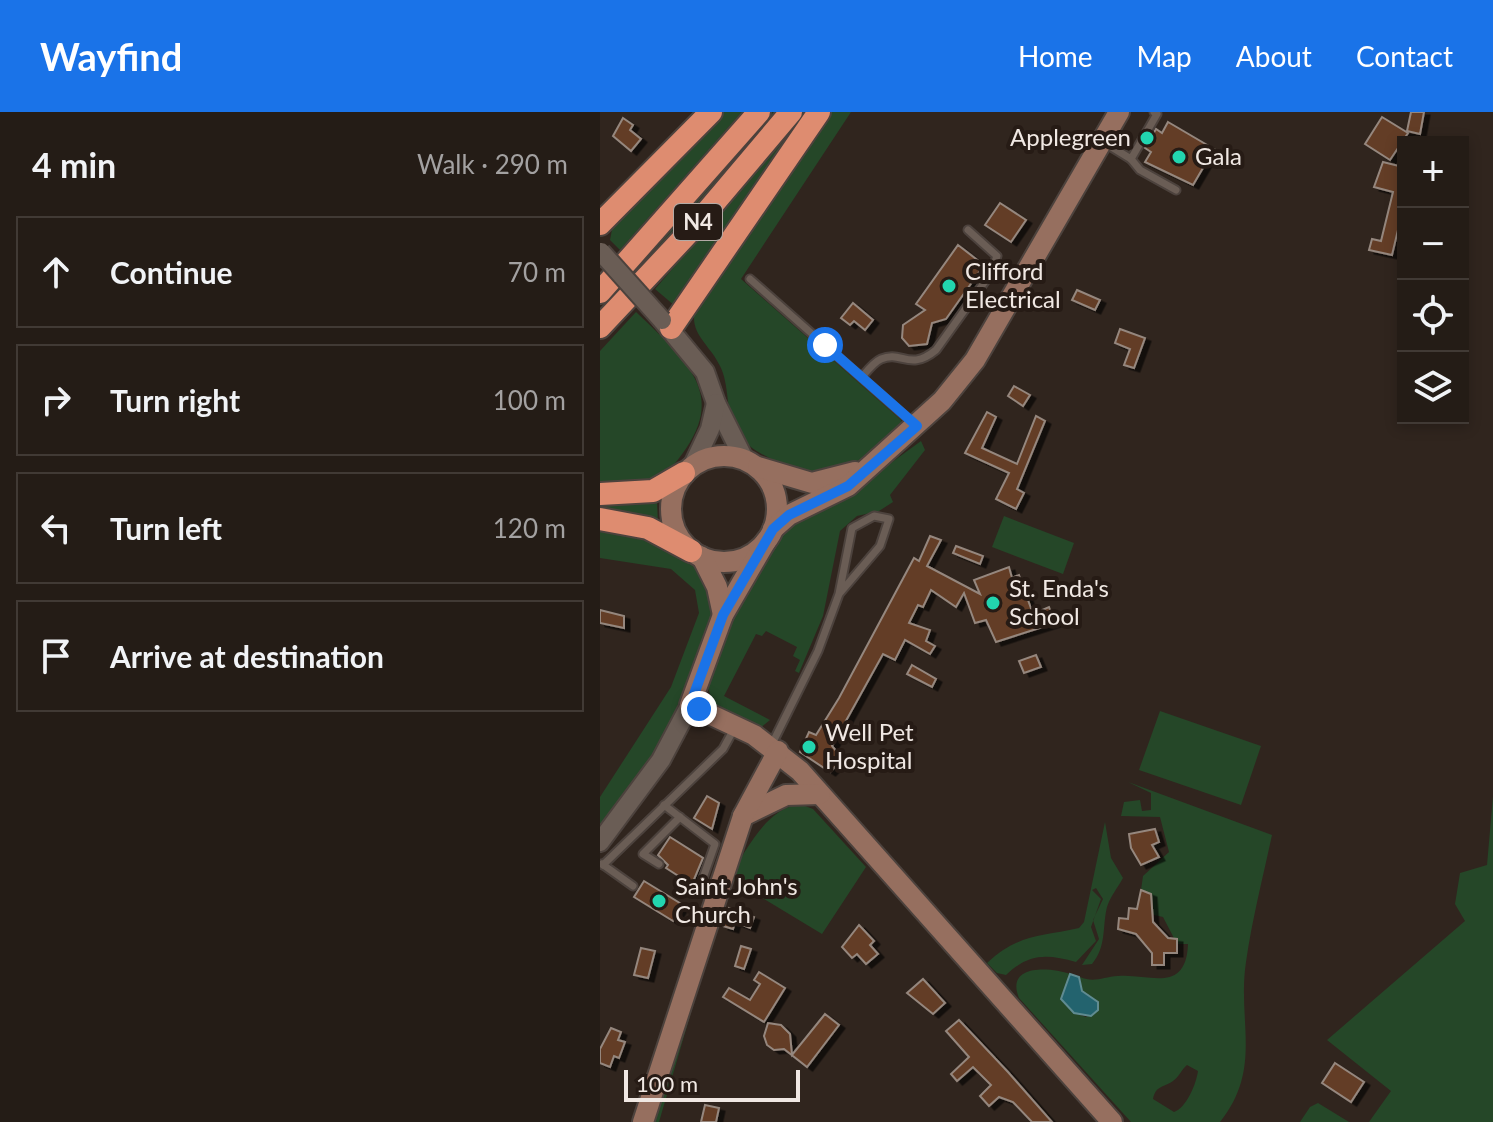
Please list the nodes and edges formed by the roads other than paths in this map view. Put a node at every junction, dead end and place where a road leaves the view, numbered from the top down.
1 (711, 112) edge
2 (759, 112) edge
3 (791, 112) edge
4 (819, 112) edge
5 (1119, 112) edge
6 (1154, 112) edge
7 (1102, 141) junction
8 (1131, 159) junction
9 (1176, 190) dead end
10 (604, 216) edge
11 (968, 230) dead end
12 (601, 252) edge
13 (750, 279) dead end
14 (600, 292) edge
15 (666, 324) junction
16 (600, 327) edge
17 (862, 377) junction
18 (716, 403) junction
19 (917, 426) junction
20 (750, 463) junction
21 (869, 466) junction
22 (689, 469) junction
23 (600, 494) edge
24 (600, 519) edge
25 (769, 535) junction
26 (697, 554) junction
27 (839, 594) junction
28 (723, 615) junction
29 (690, 705) junction
30 (735, 727) junction
31 (774, 748) junction
32 (820, 794) junction
33 (664, 805) junction
34 (743, 816) junction
35 (680, 817) junction
36 (600, 842) edge
37 (602, 863) edge
38 (659, 864) dead end
39 (703, 878) dead end
40 (633, 886) dead end
41 (643, 1122) edge
42 (1112, 1122) edge

1 - 10 highway
2 - 14 highway, N4
3 - 16 highway, N4
4 - 15 highway, N4
5 - 7 main road
6 - 8 lane
7 - 8 lane
7 - 19 main road
8 - 9 lane
11 - 17 lane
12 - 15 street, bridge
13 - 17 lane
15 - 18 street
17 - 19 lane
18 - 20 street
18 - 22 street
19 - 21 main road
20 - 21 main road
20 - 22 main road
20 - 25 main road
21 - 25 main road
22 - 23 highway
22 - 26 main road
24 - 26 highway
25 - 26 main road
25 - 28 main road
26 - 28 main road
27 - 27 lane
27 - 31 lane
28 - 29 main road
29 - 30 main road
29 - 36 street
30 - 31 main road
30 - 33 lane
31 - 32 main road
31 - 34 main road
32 - 34 main road
32 - 42 main road
33 - 35 lane
33 - 37 lane
34 - 41 main road
35 - 38 lane
35 - 39 lane
37 - 40 lane

